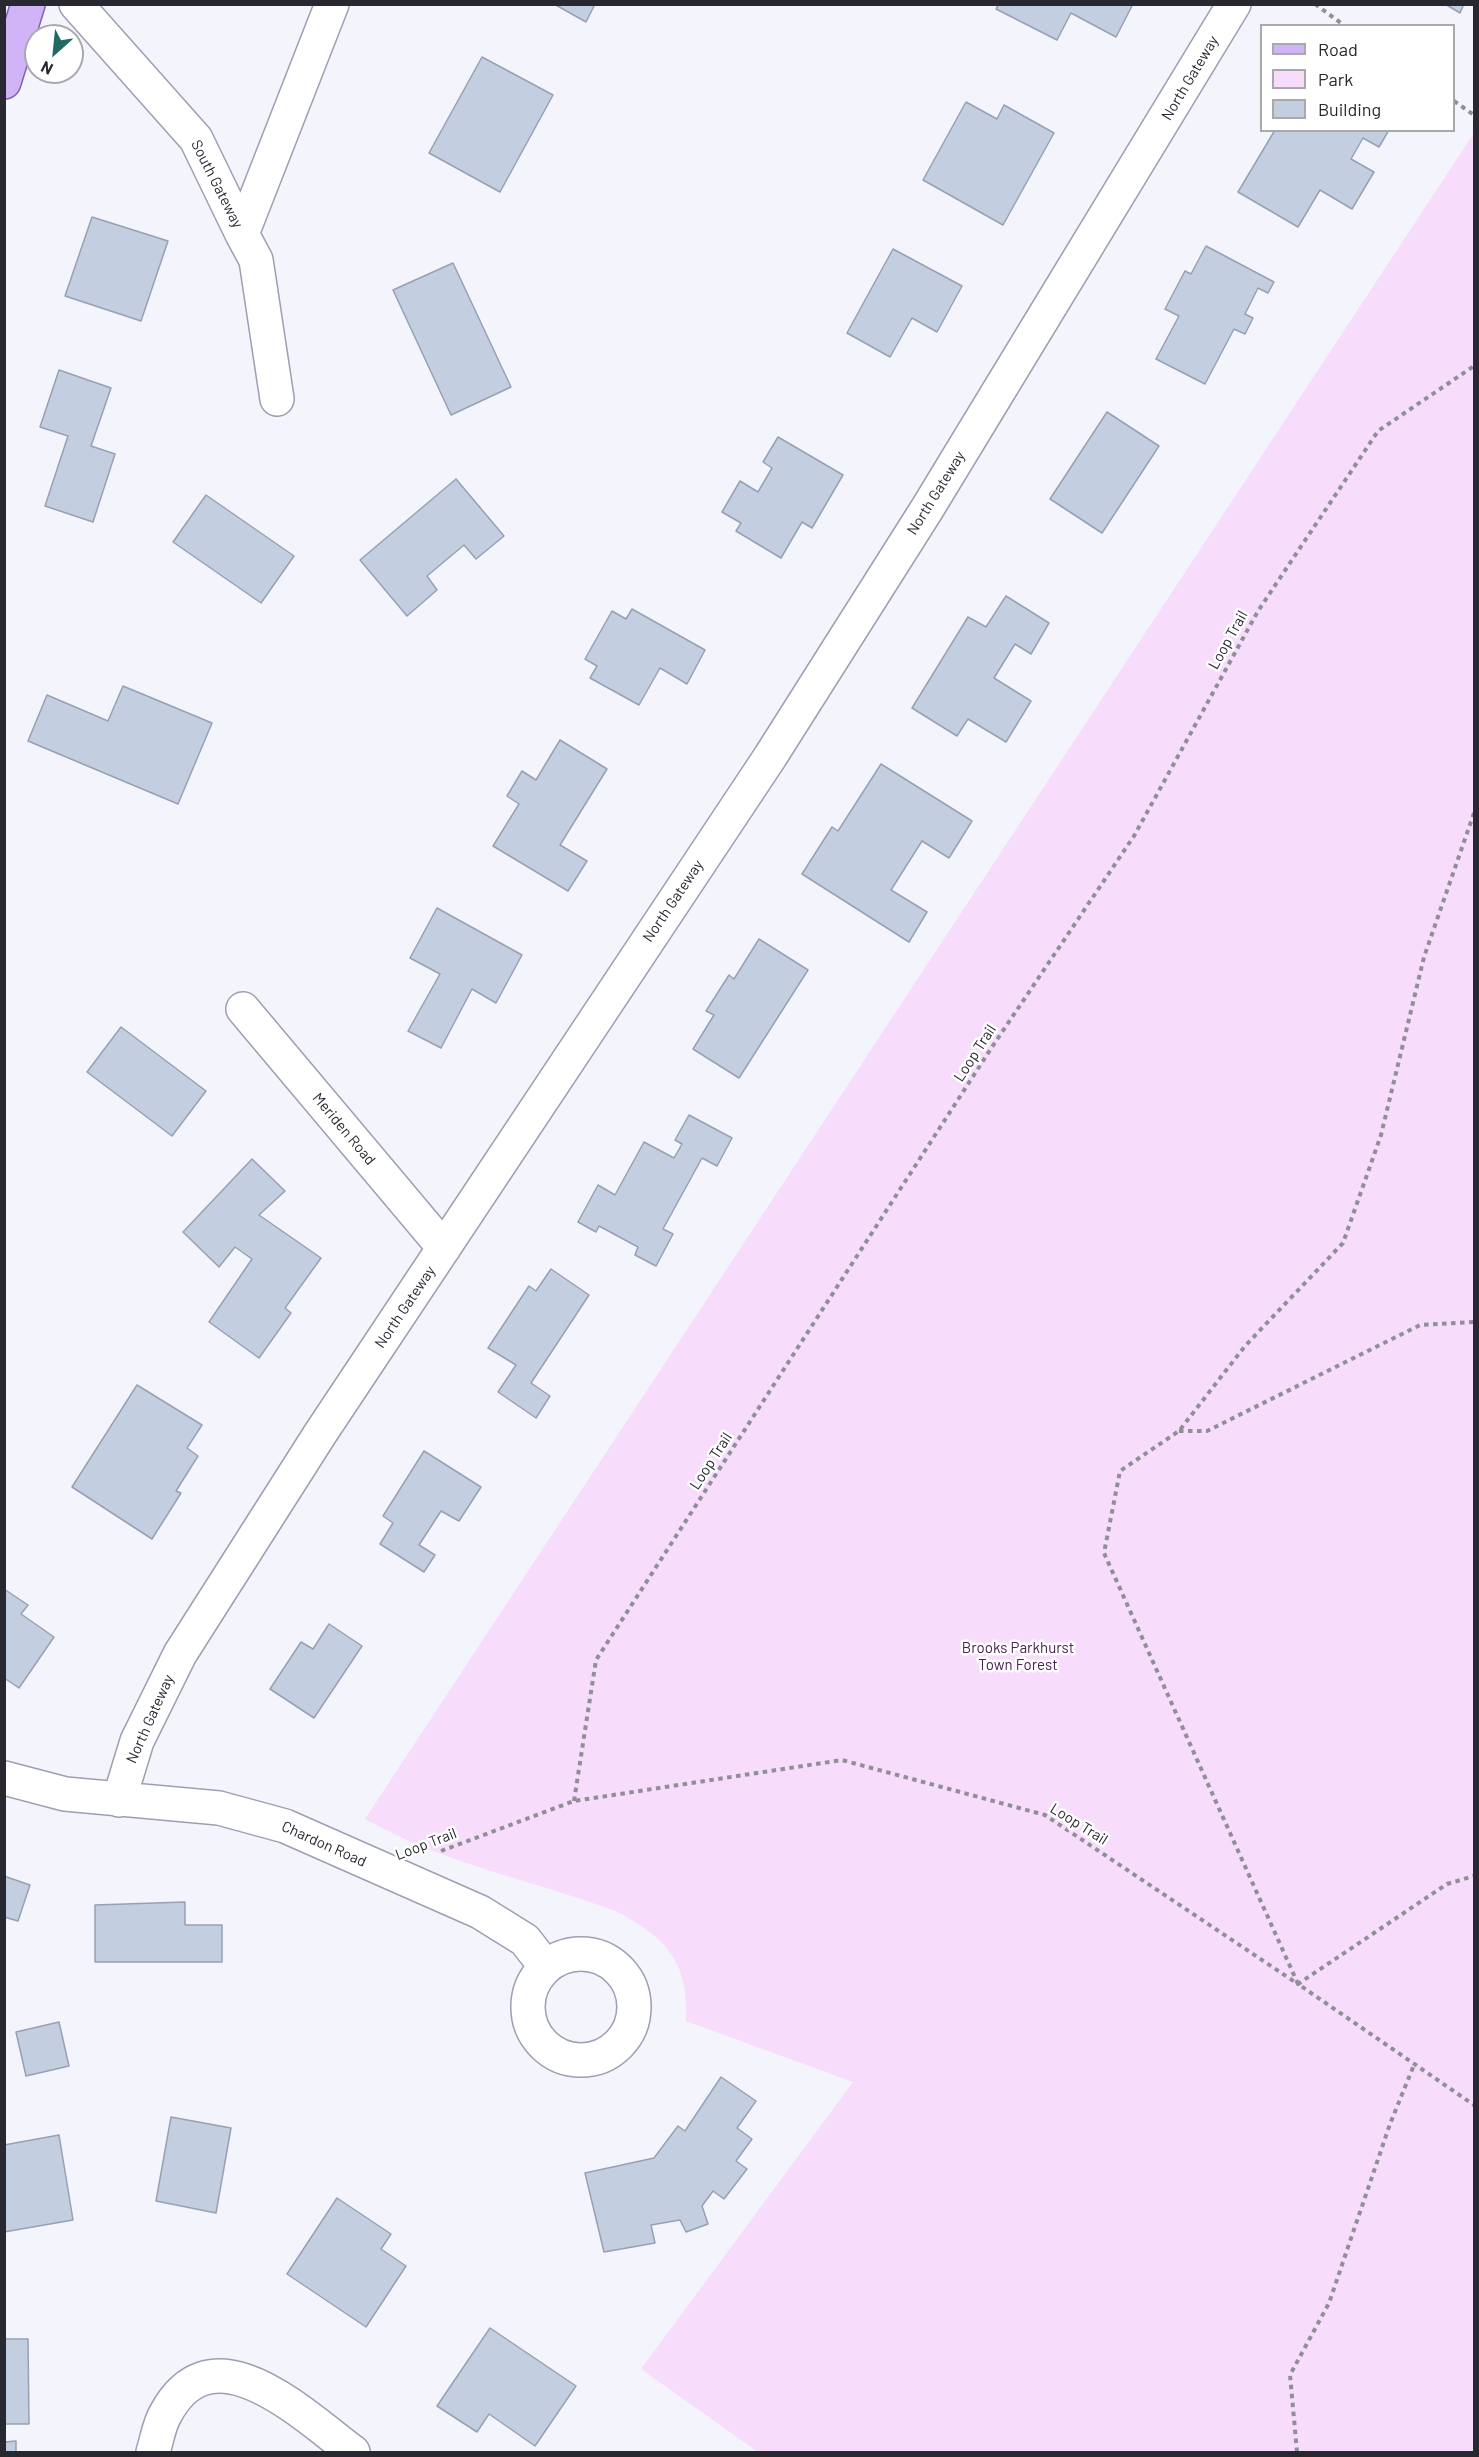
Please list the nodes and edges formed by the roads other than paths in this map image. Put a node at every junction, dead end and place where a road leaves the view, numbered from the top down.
1 (28, 4) edge
2 (76, 4) edge
3 (332, 4) edge
4 (1234, 4) edge
5 (4, 82) edge
6 (242, 234) junction
7 (277, 399) dead end
8 (243, 1010) dead end
9 (444, 1248) junction
10 (4, 1778) edge
11 (118, 1800) junction
12 (546, 1967) dead end
13 (153, 2452) edge
14 (353, 2452) edge

1 - 5 main road
2 - 6 street, South Gateway
3 - 6 street, South Gateway
4 - 9 street, North Gateway
6 - 7 street
8 - 9 street, Meriden Road
9 - 11 street, North Gateway
10 - 11 street, Chardon Road
11 - 12 street, Chardon Road
13 - 14 street

